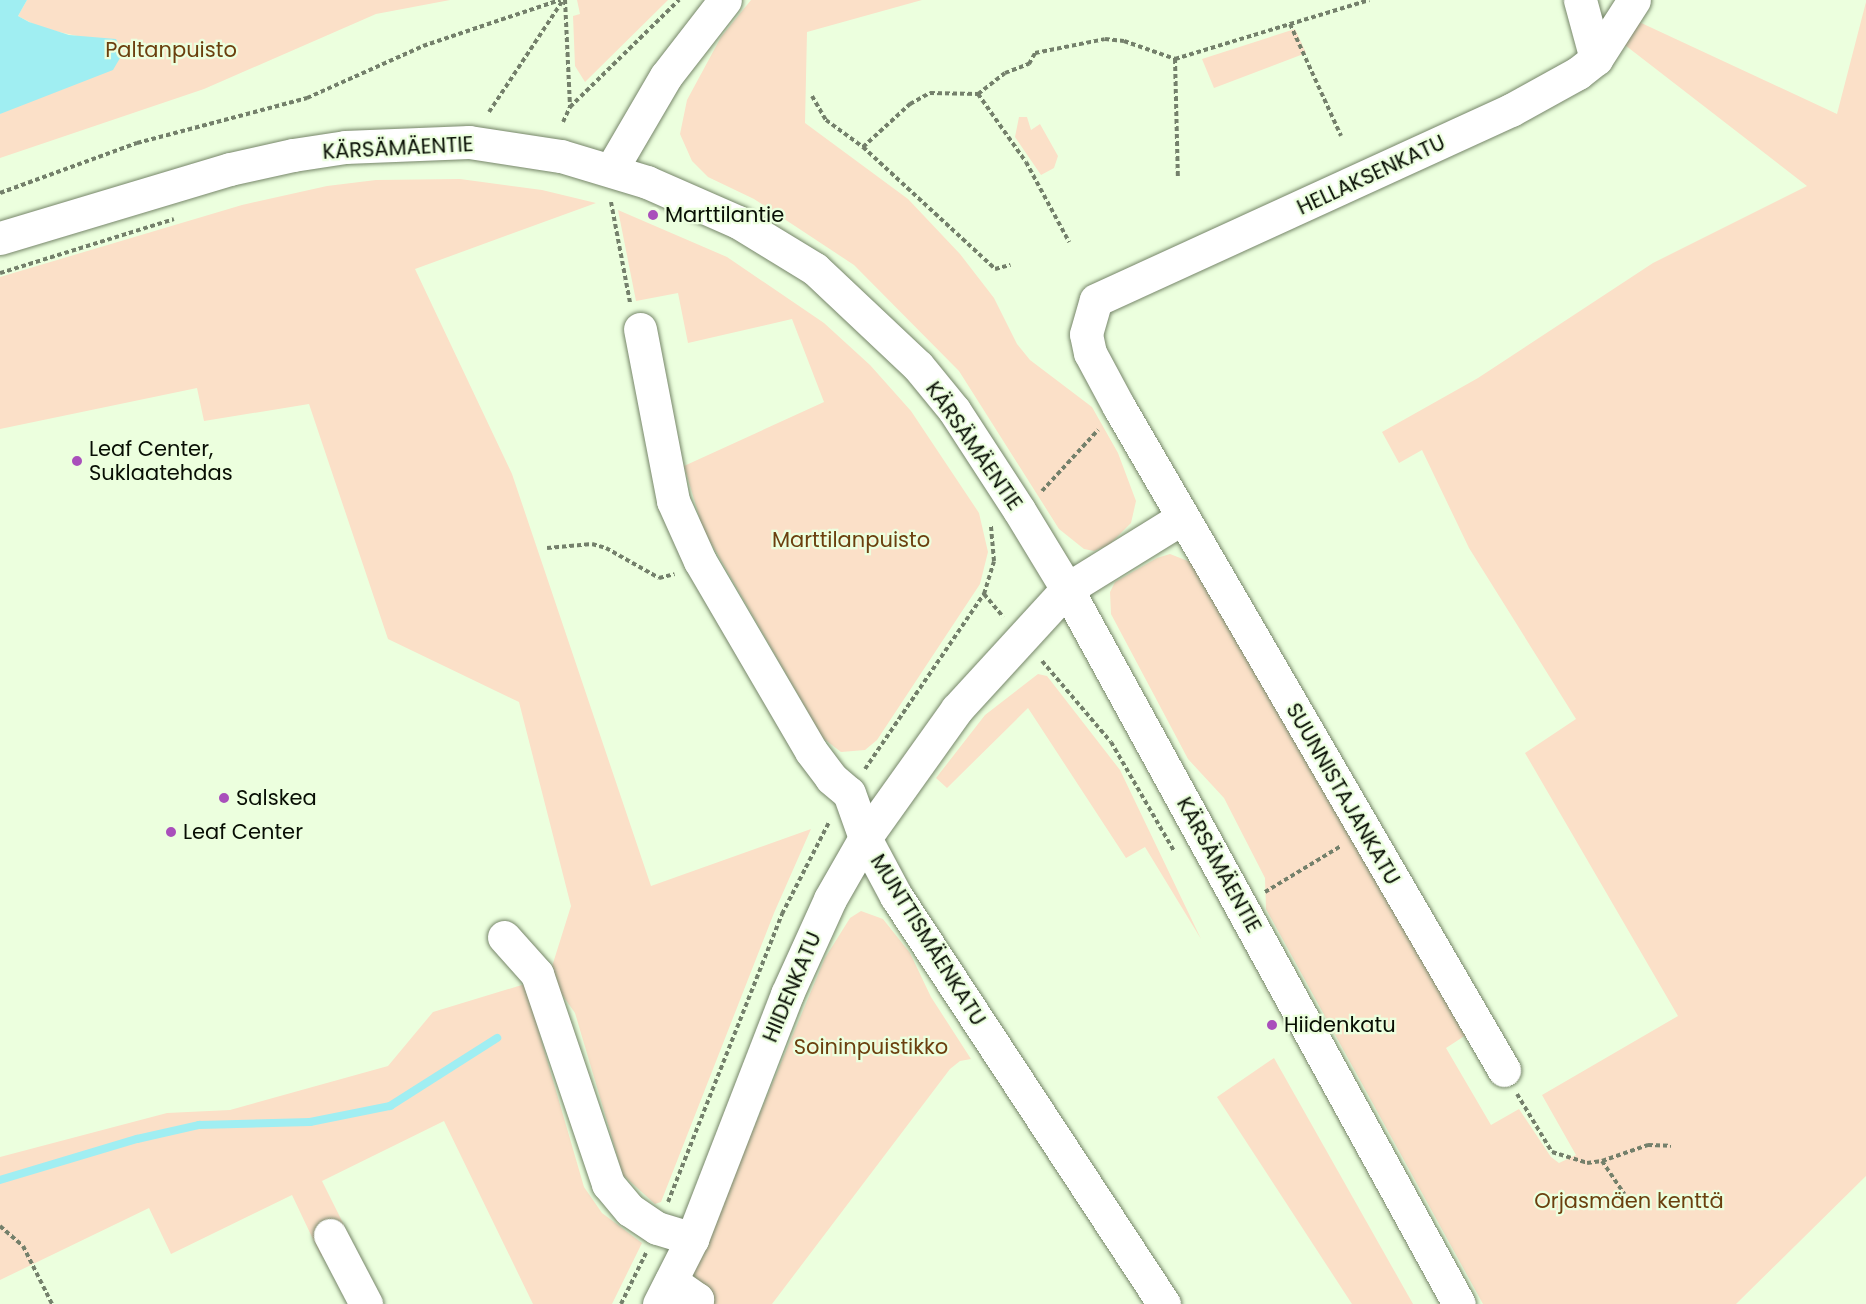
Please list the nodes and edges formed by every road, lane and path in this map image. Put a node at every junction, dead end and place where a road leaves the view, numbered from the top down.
1 (563, 0) edge
2 (679, 0) edge
3 (725, 0) edge
4 (1369, 0) edge
5 (1580, 0) edge
6 (1634, 0) edge
7 (1290, 24) junction
8 (1175, 59) junction
9 (1596, 59) junction
10 (978, 94) junction
11 (812, 96) dead end
12 (570, 106) junction
13 (489, 112) dead end
14 (564, 122) dead end
15 (1341, 136) dead end
16 (863, 147) junction
17 (1178, 179) dead end
18 (606, 184) junction
19 (0, 193) edge
20 (611, 202) junction
21 (621, 205) dead end
22 (182, 217) dead end
23 (0, 238) edge
24 (1069, 242) dead end
25 (1010, 265) dead end
26 (0, 273) edge
27 (1088, 320) joint
28 (640, 329) joint
29 (1119, 407) junction
30 (1035, 499) dead end
31 (1182, 518) junction
32 (989, 520) dead end
33 (548, 548) dead end
34 (700, 561) junction
35 (1068, 590) junction
36 (861, 774) dead end
37 (831, 819) dead end
38 (1365, 832) junction
39 (865, 838) junction
40 (1263, 893) dead end
41 (504, 937) dead end
42 (1504, 1070) joint
43 (1671, 1146) dead end
44 (1602, 1161) junction
45 (1623, 1194) dead end
46 (0, 1226) edge
47 (657, 1228) junction
48 (330, 1234) dead end
49 (692, 1239) junction
50 (665, 1293) edge
51 (698, 1302) edge
52 (52, 1304) edge
53 (366, 1304) edge
54 (621, 1304) edge
55 (1164, 1304) edge
56 (1459, 1304) edge

1 - 12 path
1 - 13 path
1 - 19 path
2 - 12 path
3 - 18 street
4 - 7 path
5 - 9 street
6 - 9 street, HELLAKSENKATU
7 - 8 path
7 - 15 path
8 - 10 path
8 - 17 path
9 - 27 street, HELLAKSENKATU
10 - 16 path
10 - 24 path
11 - 16 path
12 - 14 path
16 - 25 path
18 - 20 path
18 - 23 street, KÄRSÄMÄENTIE
18 - 35 street, KÄRSÄMÄENTIE
20 - 21 path
20 - 28 path
22 - 26 path
27 - 29 street, SUUNNISTAJANKATU
28 - 34 street, MUNTTISMÄENKATU
29 - 30 path
29 - 31 street, SUUNNISTAJANKATU
31 - 35 street
31 - 38 street, SUUNNISTAJANKATU
32 - 36 path
33 - 34 path
34 - 39 street, MUNTTISMÄENKATU
35 - 39 street, HIIDENKATU
35 - 56 street, KÄRSÄMÄENTIE
37 - 47 path
38 - 40 path
38 - 42 street, SUUNNISTAJANKATU
39 - 49 street, HIIDENKATU
39 - 55 street, MUNTTISMÄENKATU
41 - 47 street
42 - 44 path
43 - 44 path
44 - 45 path
46 - 52 path
47 - 49 street
47 - 54 path
48 - 53 street
49 - 50 street, HIIDENKATU
50 - 51 street

